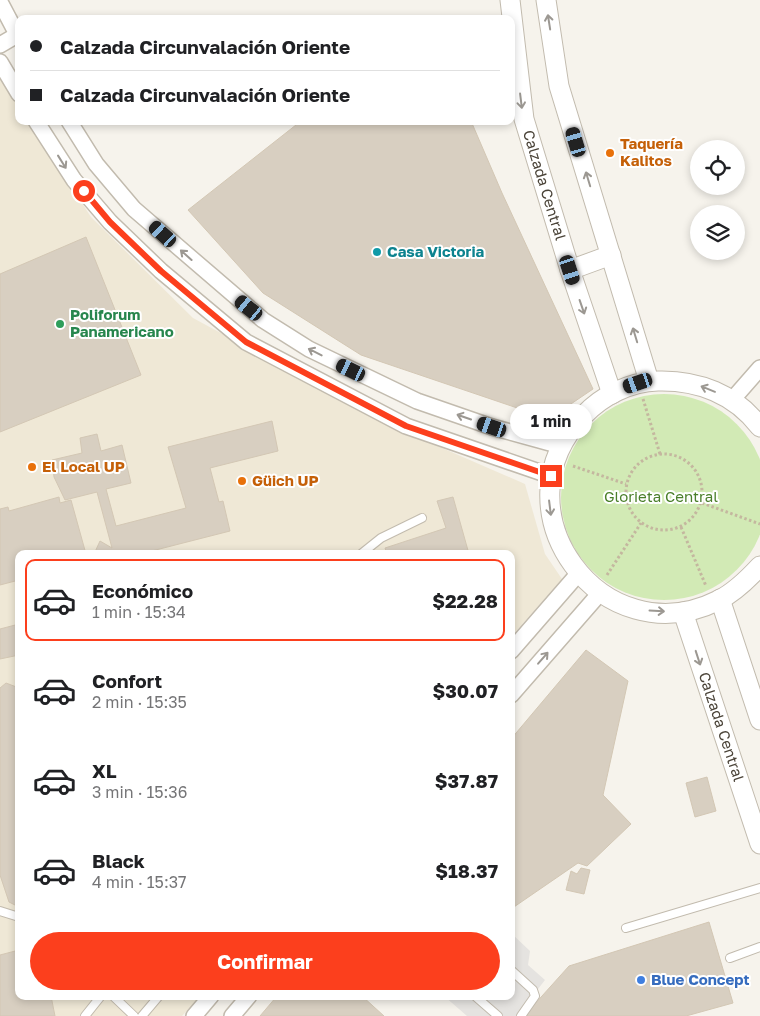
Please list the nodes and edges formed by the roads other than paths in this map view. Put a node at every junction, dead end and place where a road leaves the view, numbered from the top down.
1 (510, 0) edge
2 (546, 0) edge
3 (0, 2) edge
4 (512, 15) edge
5 (15, 30) edge
6 (15, 38) edge
7 (515, 42) edge
8 (0, 45) edge
9 (0, 62) edge
10 (15, 87) edge
11 (39, 125) edge
12 (67, 125) edge
13 (71, 125) edge
14 (48, 139) junction
15 (123, 195) junction
16 (103, 213) junction
17 (611, 255) junction
18 (570, 270) junction
19 (263, 320) junction
20 (246, 342) junction
21 (760, 368) edge
22 (644, 382) junction
23 (612, 394) junction
24 (732, 400) junction
25 (758, 420) edge
26 (556, 461) junction
27 (422, 518) dead end
28 (366, 550) edge
29 (760, 566) edge
30 (578, 574) junction
31 (599, 592) junction
32 (716, 601) junction
33 (682, 612) junction
34 (515, 646) edge
35 (515, 690) edge
36 (760, 720) edge
37 (760, 844) edge
38 (760, 888) edge
39 (0, 911) edge
40 (15, 917) edge
41 (626, 928) dead end
42 (760, 947) edge
43 (730, 958) dead end
44 (515, 974) edge
45 (98, 1000) edge
46 (117, 1000) edge
47 (155, 1000) edge
48 (208, 1000) edge
49 (246, 1000) edge
50 (479, 1000) edge
51 (85, 1016) edge
52 (134, 1016) edge
53 (142, 1016) edge
54 (194, 1016) edge
55 (232, 1016) edge
56 (498, 1016) edge
57 (521, 1016) edge

1 -> 4 street, Calzada Central
17 -> 2 street
3 - 5 street
6 - 8 street
7 -> 18 street, Calzada Central
9 - 10 street
11 - 14 street
12 - 14 street
13 - 15 street
14 -> 16 street
15 - 16 street
19 -> 15 street
16 - 20 street
17 - 18 street
22 -> 17 street
18 -> 23 street, Calzada Central
19 - 20 street
26 -> 19 street
20 - 26 street
21 - 24 street
22 - 23 street
24 -> 22 street
23 - 26 street
24 - 25 street
26 -> 30 street
27 - 28 lane
29 - 32 street
30 - 31 street
30 - 34 street
31 -> 33 street
35 -> 31 street
32 - 33 street
32 - 36 street
33 -> 37 street, Calzada Central
38 - 41 lane
39 - 40 lane
42 - 43 lane
44 - 57 lane
45 - 51 lane
46 - 52 lane
47 - 53 lane
48 - 54 street
49 - 55 street
50 - 56 lane

